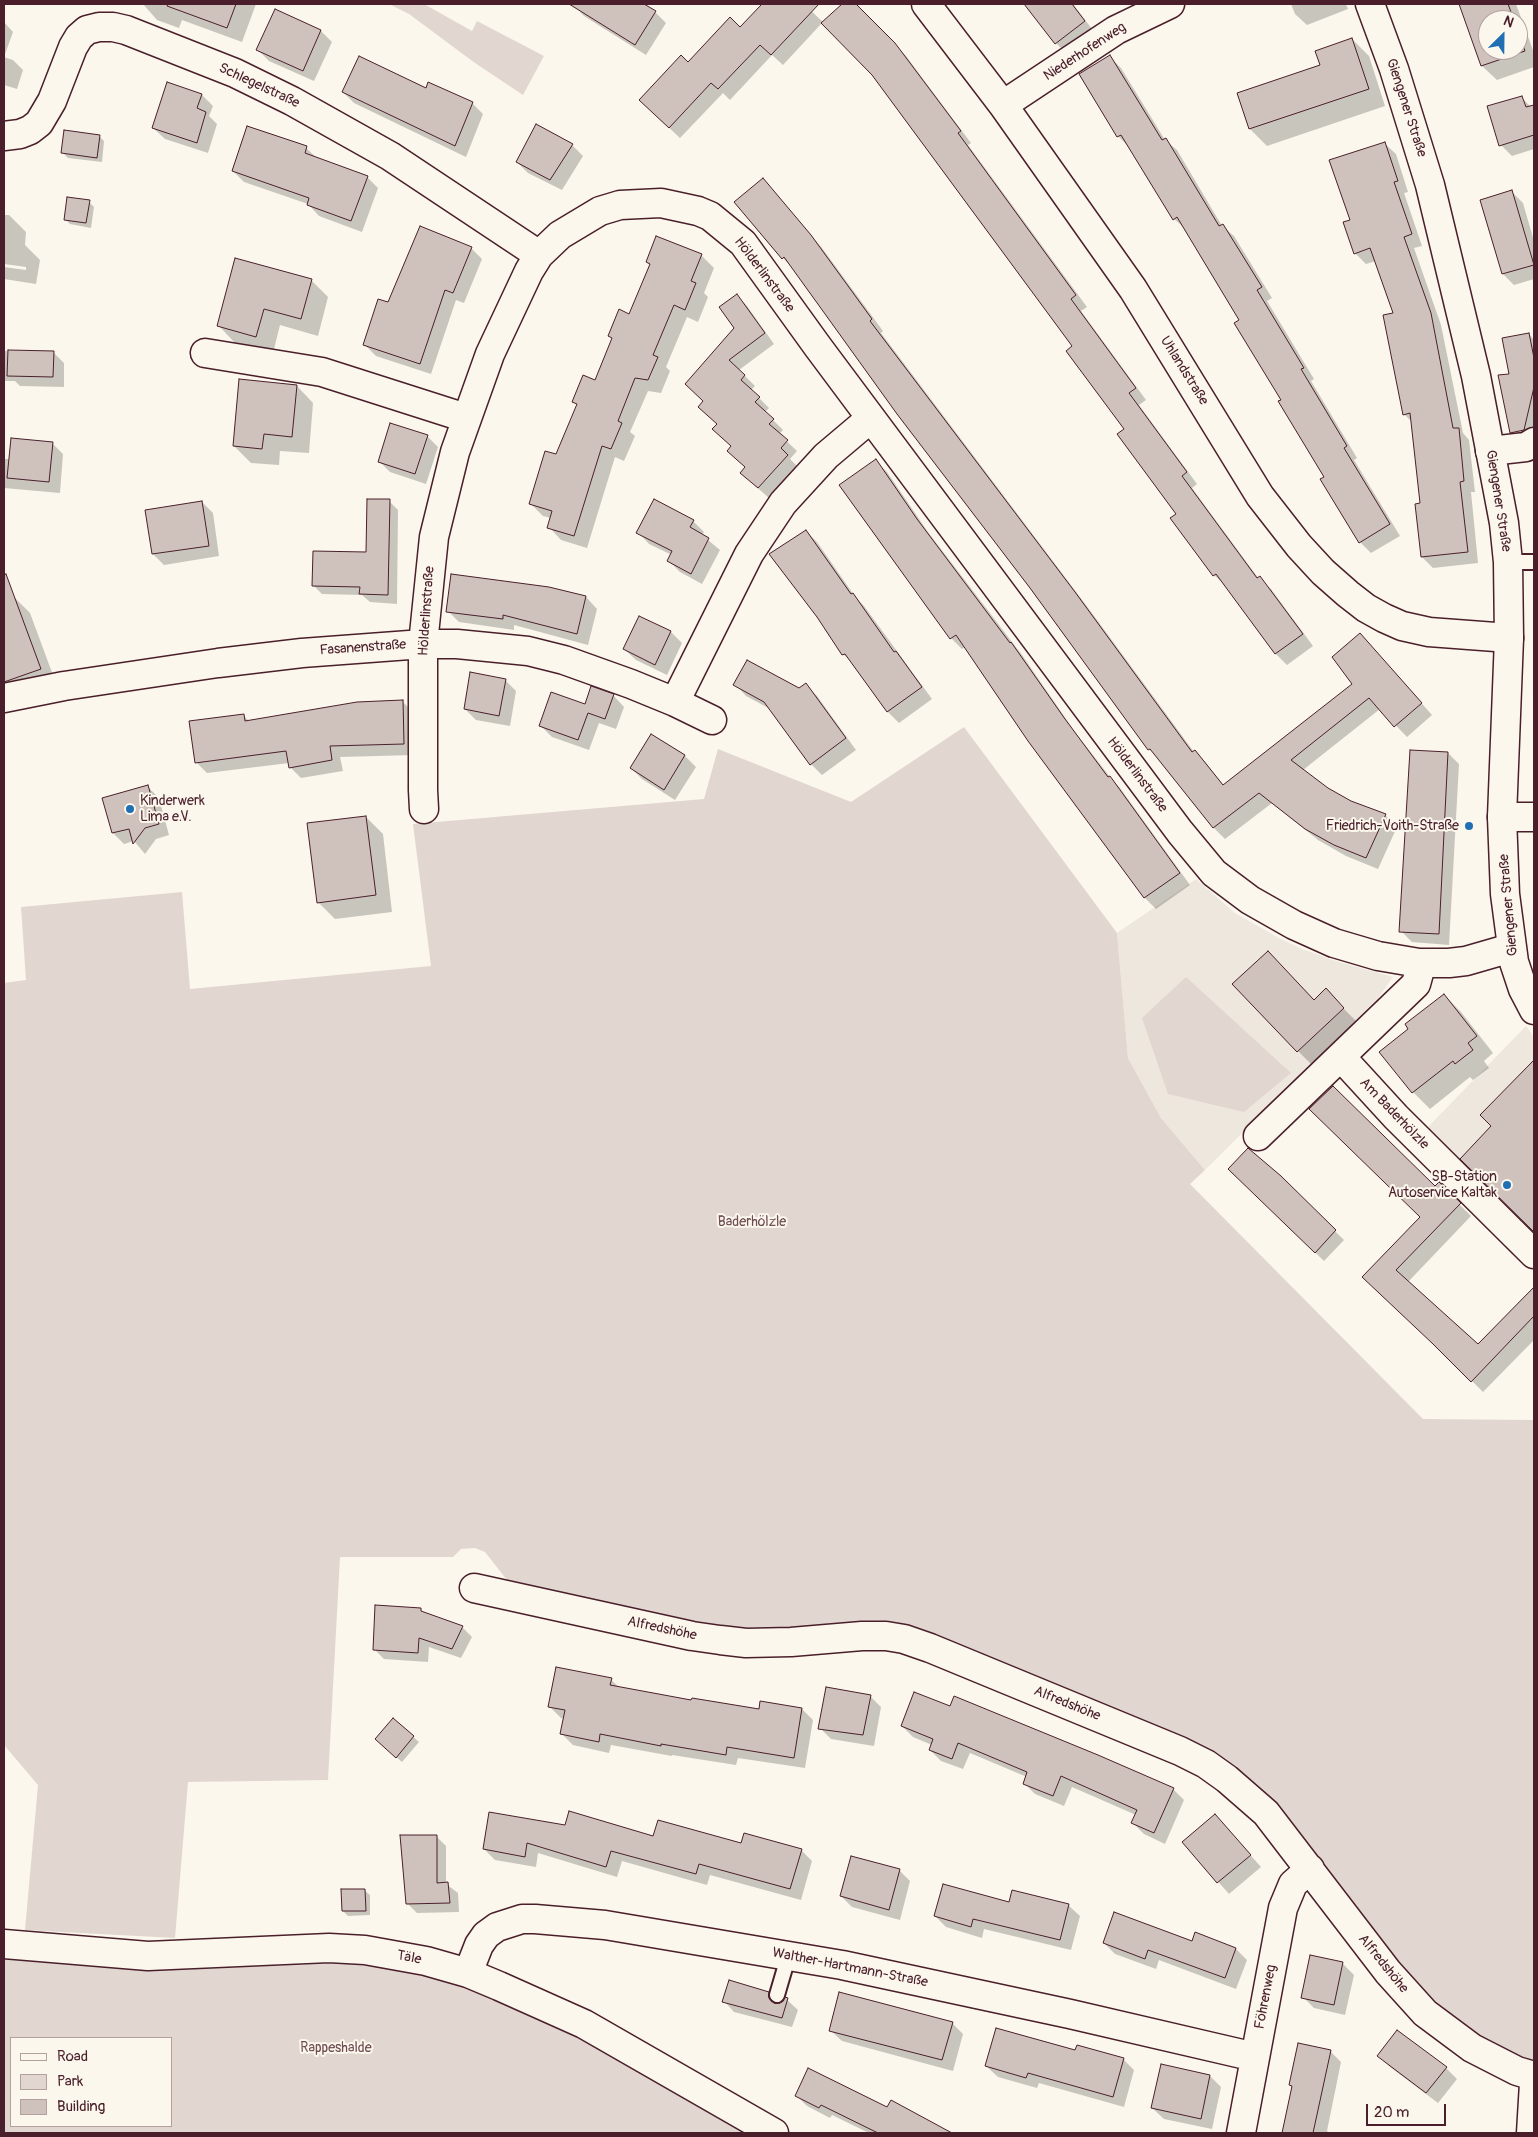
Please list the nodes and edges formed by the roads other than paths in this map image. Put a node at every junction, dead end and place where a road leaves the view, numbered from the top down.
1 (926, 4) edge
2 (1170, 4) edge
3 (1370, 4) edge
4 (1003, 105) junction
5 (4, 136) edge
6 (539, 255) junction
7 (205, 353) dead end
8 (466, 418) junction
9 (871, 418) junction
10 (1534, 442) edge
11 (1490, 451) junction
12 (1508, 562) junction
13 (1534, 562) edge
14 (1509, 638) junction
15 (423, 644) junction
16 (4, 698) edge
17 (675, 702) junction
18 (712, 720) dead end
19 (424, 809) dead end
20 (1502, 817) junction
21 (1534, 817) edge
22 (1512, 948) junction
23 (1419, 963) junction
24 (1534, 1010) edge
25 (1341, 1057) junction
26 (1258, 1136) dead end
27 (1534, 1254) edge
28 (474, 1588) dead end
29 (1310, 1869) junction
30 (4, 1944) edge
31 (789, 1954) junction
32 (468, 1973) junction
33 (777, 1995) dead end
34 (1255, 2056) junction
35 (1534, 2076) edge
36 (1534, 2083) edge
37 (774, 2133) edge
38 (1241, 2133) edge
39 (1531, 2133) edge

1 - 4 street, Uhlandstraße
2 - 4 street, Niederhofenweg
3 - 11 street, Giengener Straße
4 - 14 street, Uhlandstraße
5 - 6 street, Schlegelstraße
6 - 8 street, Hölderlinstraße
6 - 9 street, Hölderlinstraße
7 - 8 street
8 - 15 street, Hölderlinstraße
9 - 17 street
9 - 23 street, Hölderlinstraße
10 - 11 street
11 - 12 street, Giengener Straße
12 - 13 lane
12 - 14 street, Giengener Straße
14 - 20 street, Giengener Straße
15 - 16 street, Fasanenstraße
15 - 17 street, Fasanenstraße
15 - 19 street, Hölderlinstraße
17 - 18 street, Fasanenstraße
20 - 21 street
20 - 22 street, Giengener Straße
22 - 23 street, Hölderlinstraße
22 - 24 street, Giengener Straße
23 - 25 street
25 - 26 street
25 - 27 street, Am Baderhölzle
28 - 29 street, Alfredshöhe
29 - 34 street, Föhrenweg
29 - 35 street, Alfredshöhe
30 - 32 street, Täle
31 - 32 street, Walther-Hartmann-Straße
31 - 33 lane
31 - 34 street, Walther-Hartmann-Straße
32 - 37 street, Täle
34 - 38 street, Föhrenweg
36 - 39 street

